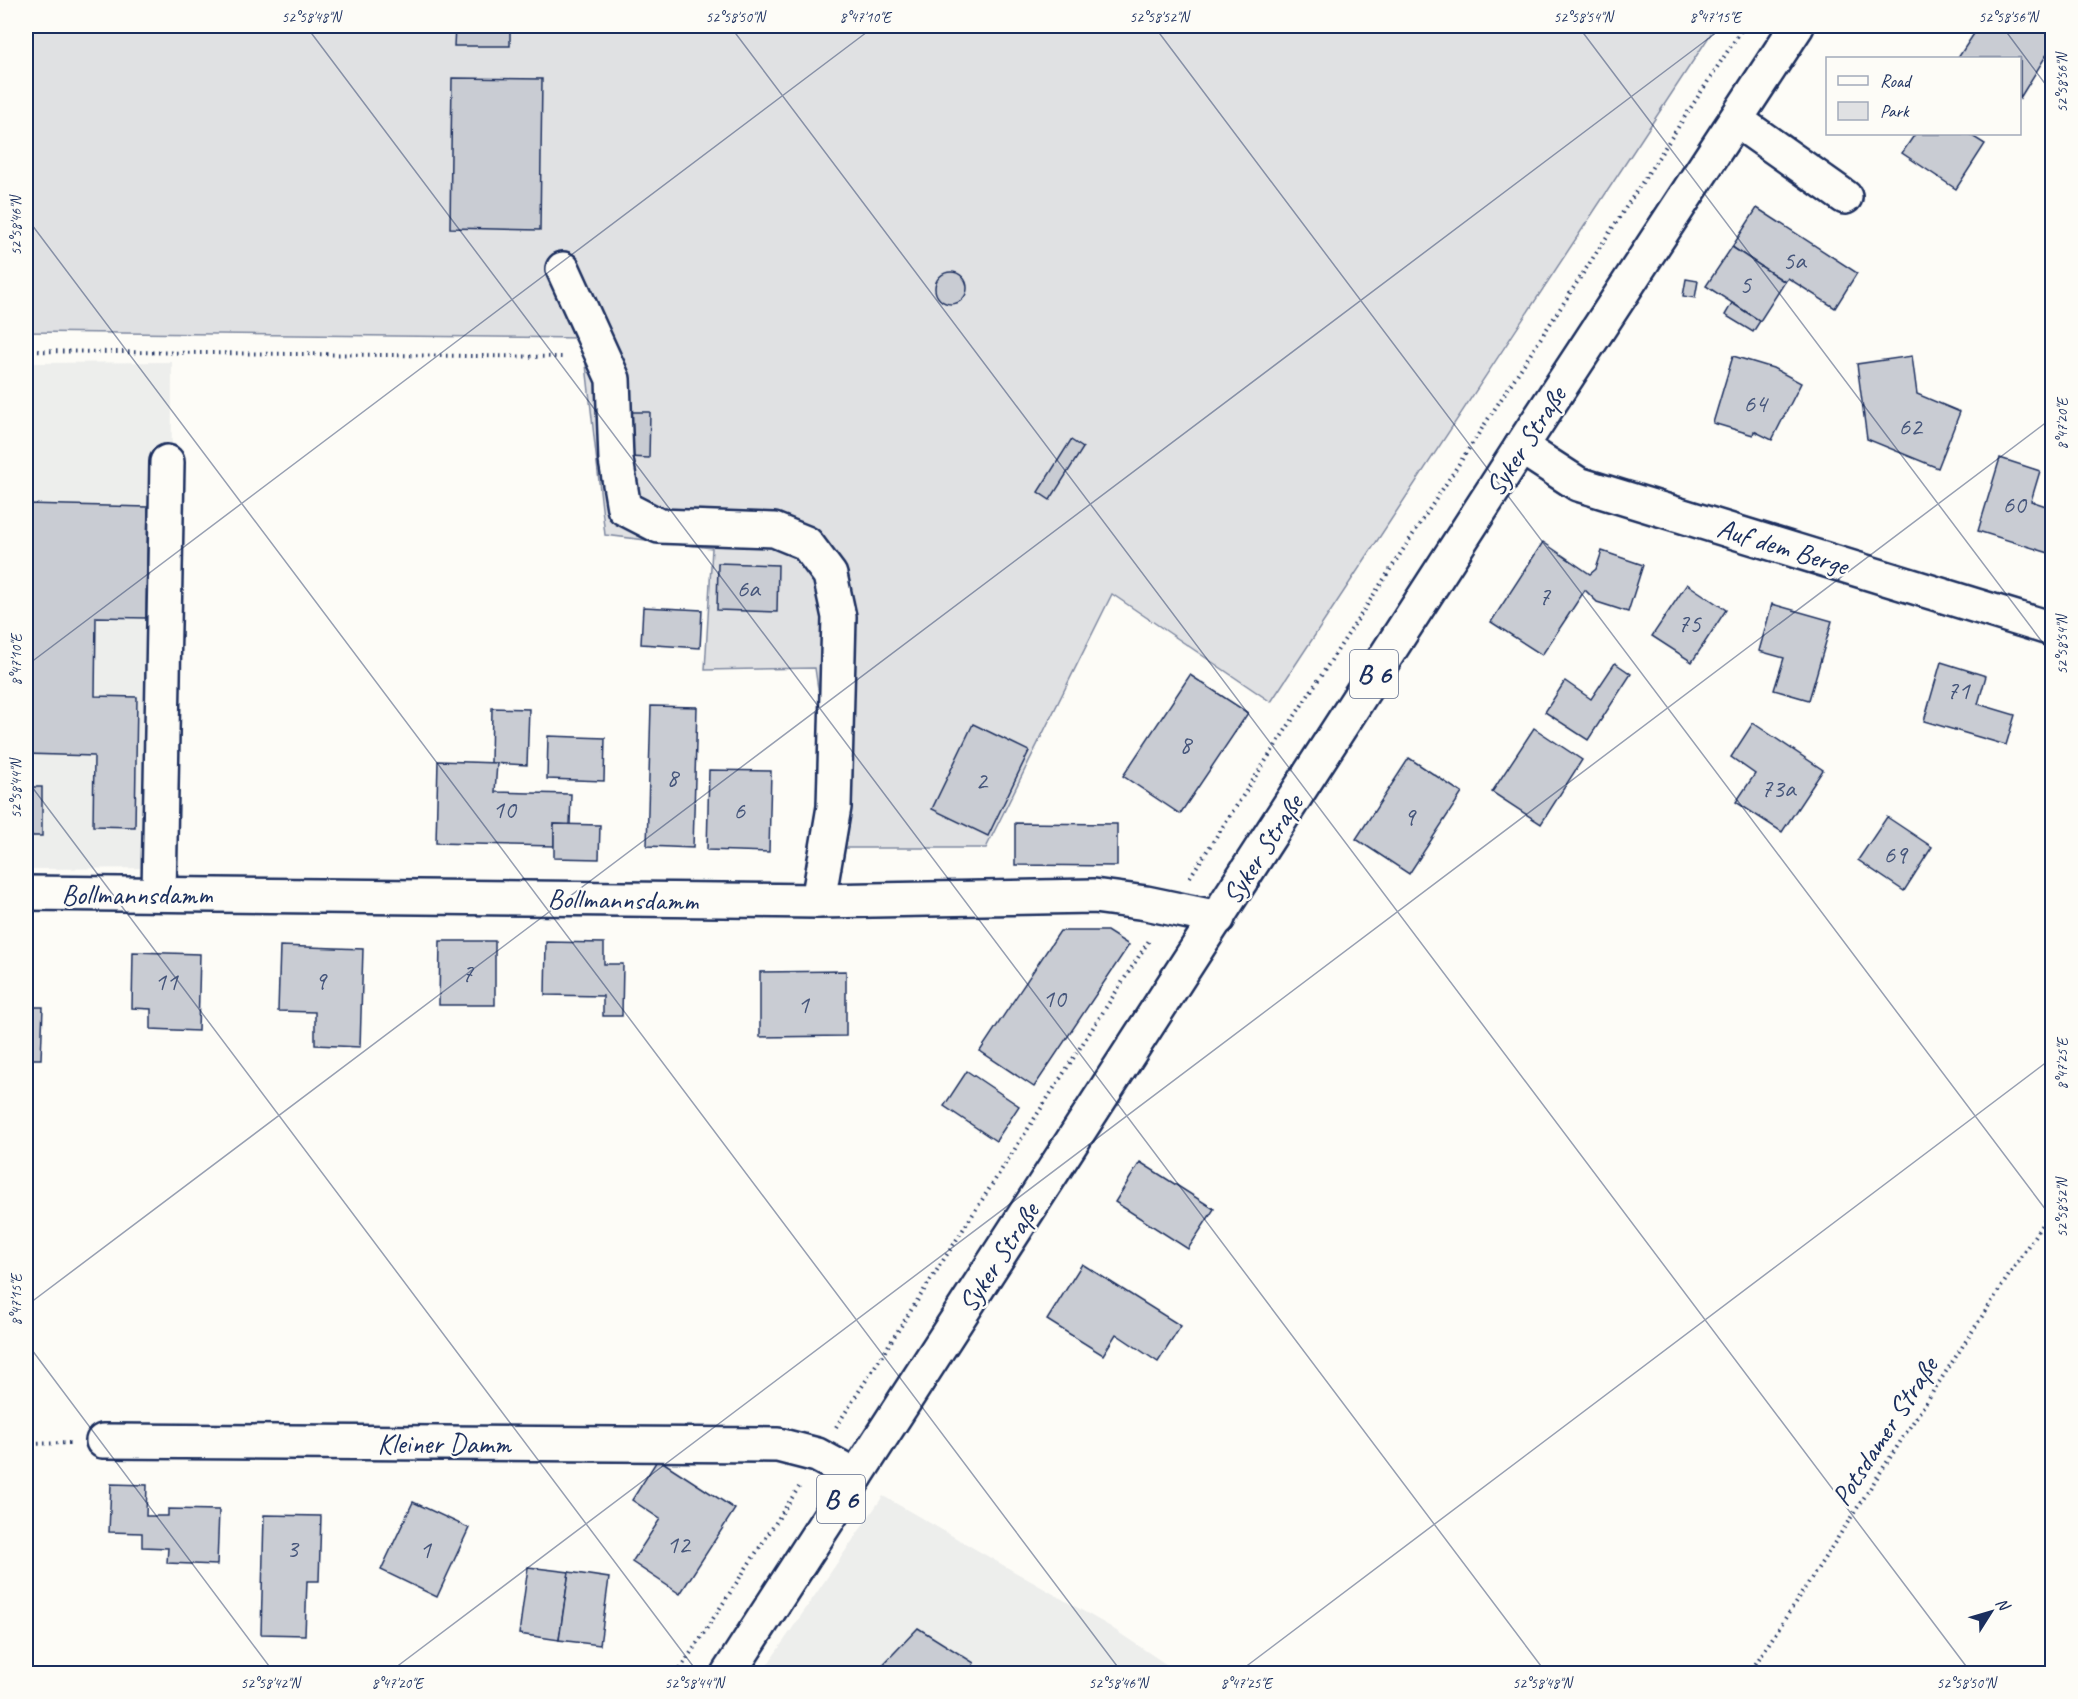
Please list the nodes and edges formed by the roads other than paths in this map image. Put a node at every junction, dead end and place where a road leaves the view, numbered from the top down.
1 (1797, 26) edge
2 (1736, 120) junction
3 (1845, 197) dead end
4 (563, 269) dead end
5 (1521, 447) junction
6 (167, 462) dead end
7 (2052, 629) edge
8 (26, 893) edge
9 (159, 894) junction
10 (818, 901) junction
11 (1218, 918) junction
12 (103, 1441) road end
13 (855, 1476) junction
14 (728, 1674) edge

1 - 2 street, Syker Straße / B 6
2 - 3 street
2 - 5 street, Syker Straße / B 6
4 - 10 street
5 - 7 street, Auf dem Berge
5 - 11 street, Syker Straße / B 6
6 - 9 street
8 - 9 street, Bollmannsdamm
9 - 10 street, Bollmannsdamm
10 - 11 street, Bollmannsdamm
11 - 13 street, Syker Straße / B 6
12 - 13 street, Kleiner Damm
13 - 14 street, Syker Straße / B 6

